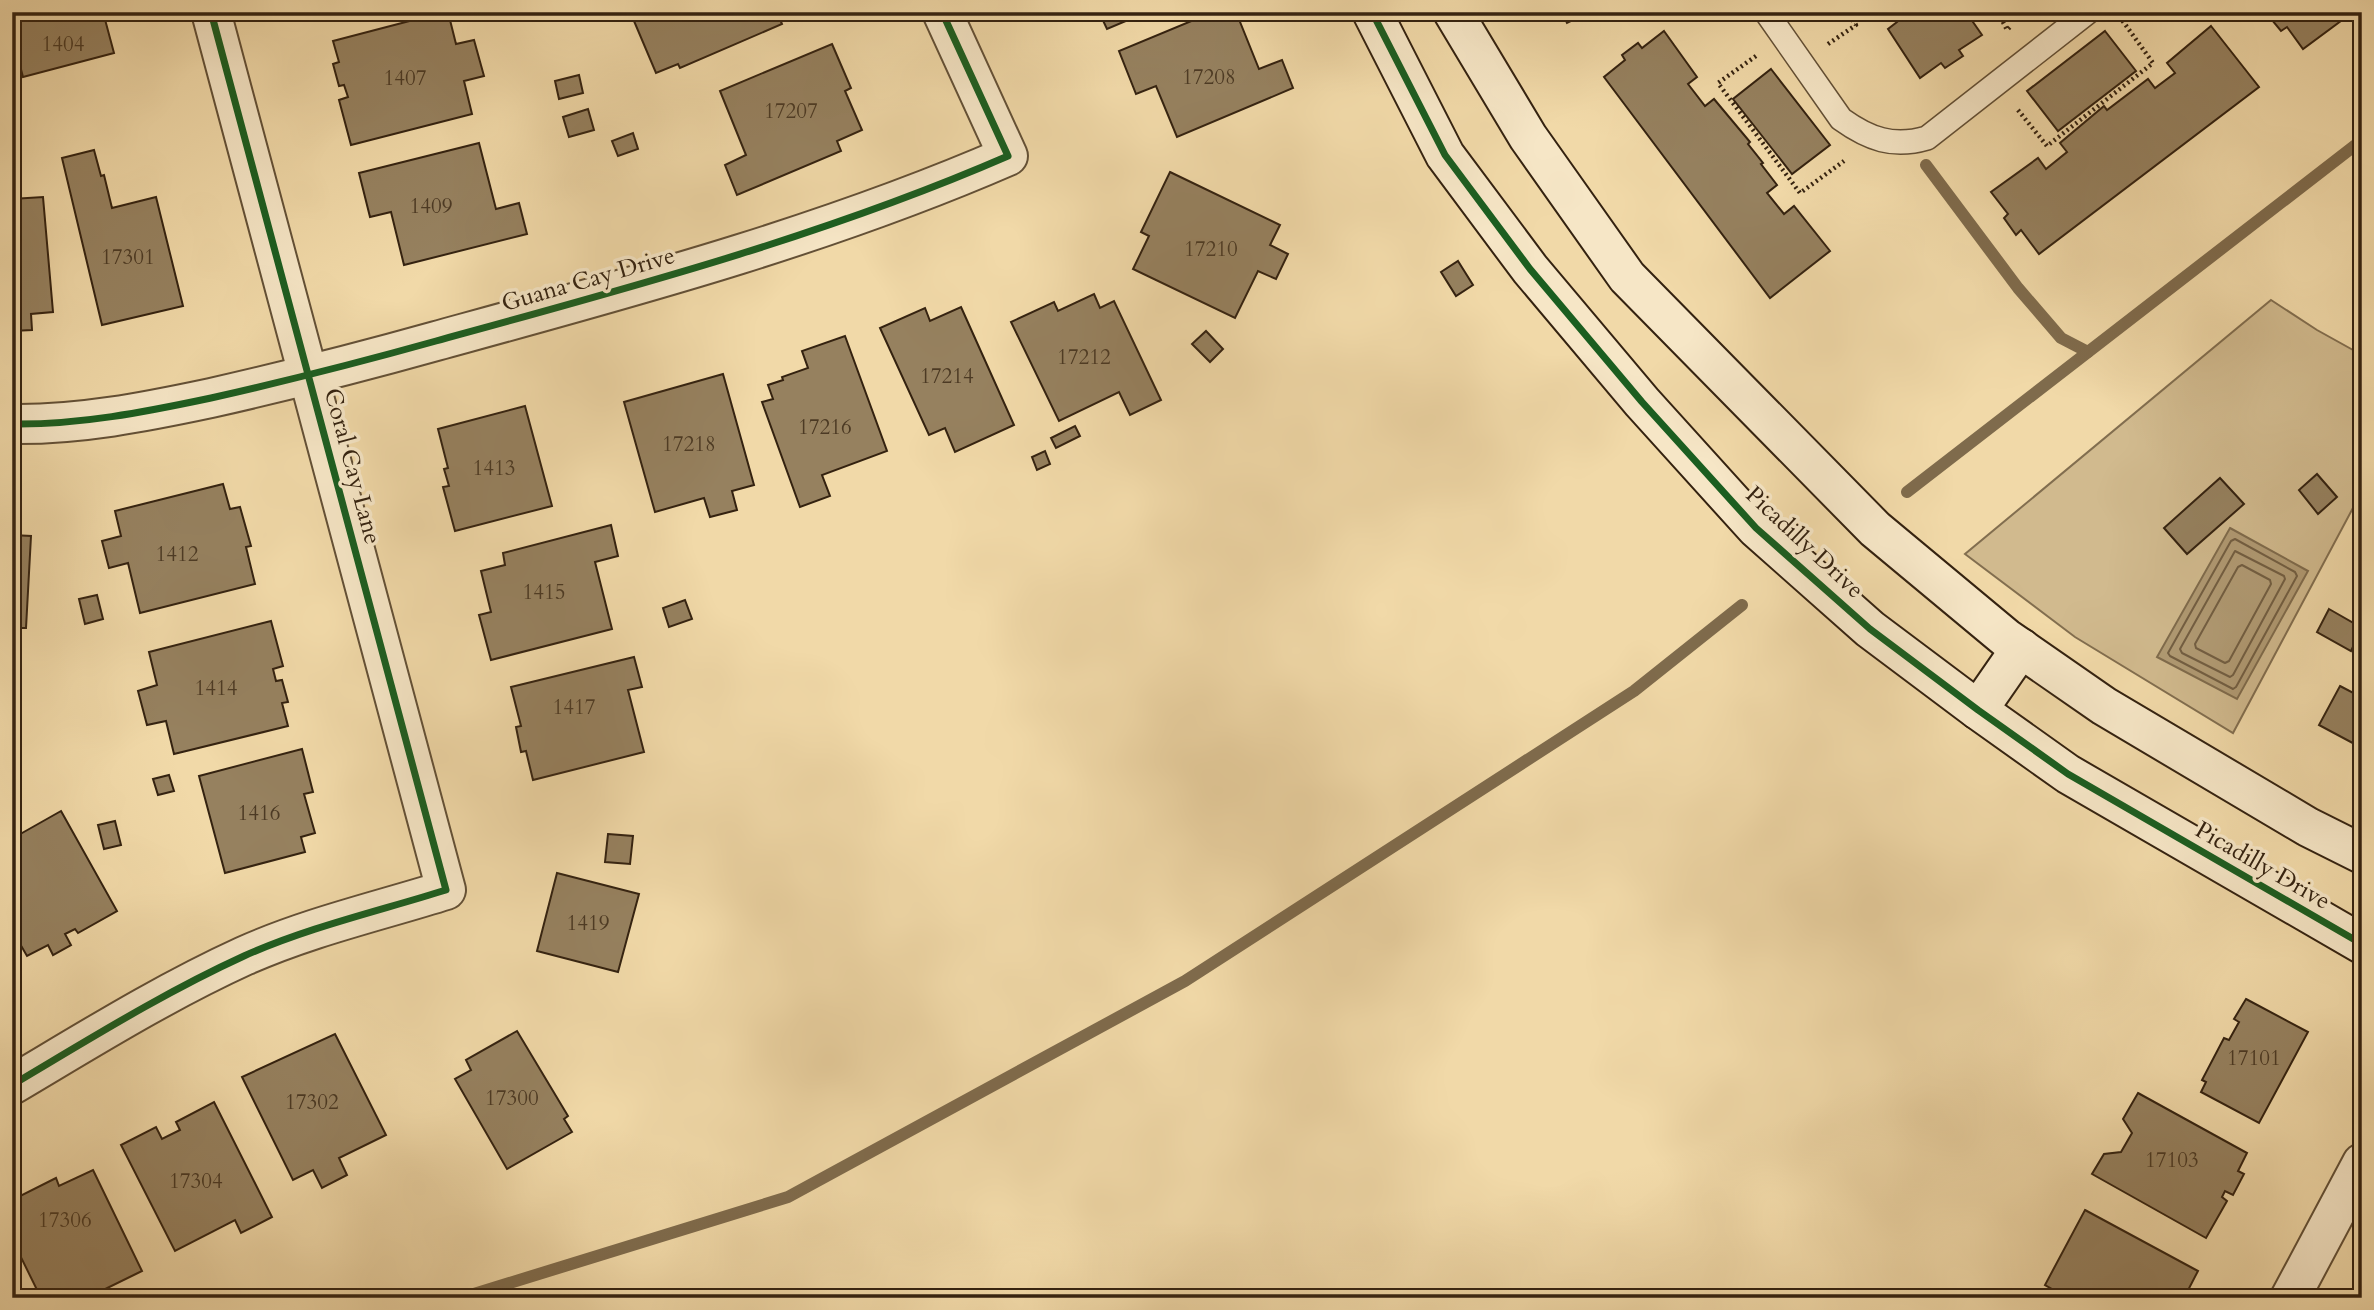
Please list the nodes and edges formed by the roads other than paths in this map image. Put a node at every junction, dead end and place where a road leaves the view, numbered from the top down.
1 (211, 12) edge
2 (942, 12) edge
3 (1372, 12) edge
4 (1453, 12) edge
5 (1766, 12) edge
6 (2088, 12) edge
7 (309, 376) junction
8 (12, 424) edge
9 (2021, 648) junction
10 (1978, 710) junction
11 (2362, 854) edge
12 (2362, 944) edge
13 (12, 1086) edge
14 (2362, 1163) edge
15 (2290, 1298) edge

1 - 7 street, Coral Cay Lane
2 - 7 street, Guana Cay Drive
3 - 10 street, Picadilly Drive
4 - 9 street
5 - 6 lane
7 - 8 street, Guana Cay Drive
7 - 13 street, Coral Cay Lane
9 - 10 street
9 - 11 street
10 - 12 street, Picadilly Drive
14 - 15 street

